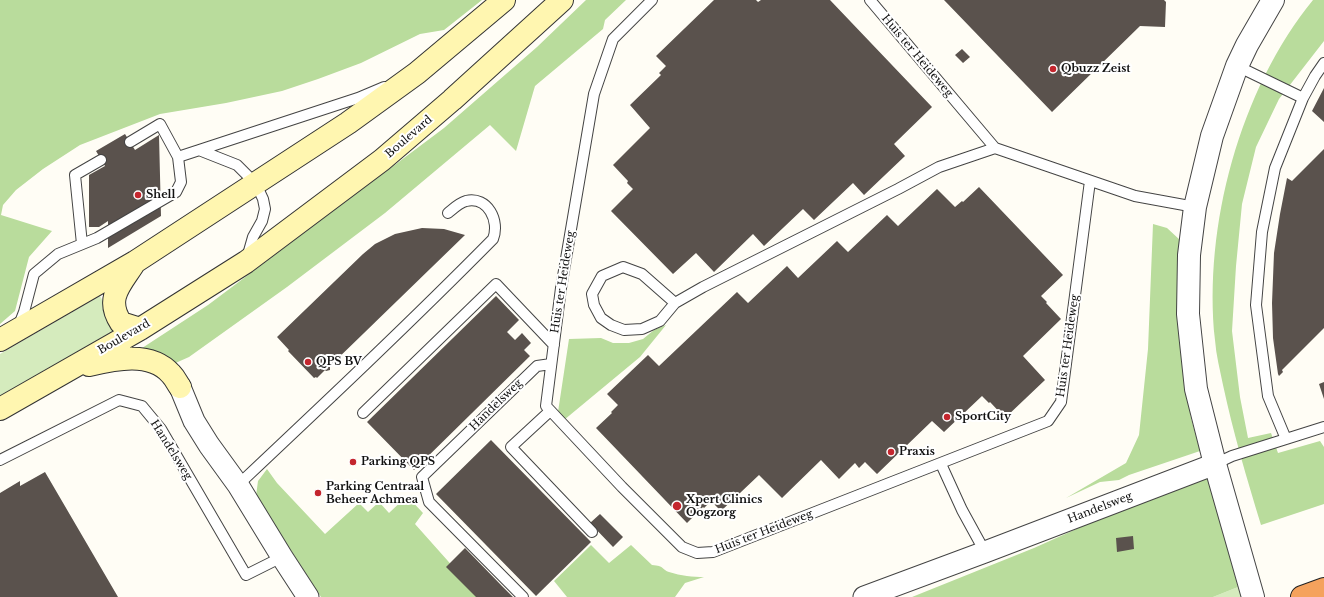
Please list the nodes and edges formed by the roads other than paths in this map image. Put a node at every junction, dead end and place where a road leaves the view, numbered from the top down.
1 (504, 0) edge
2 (562, 0) edge
3 (652, 0) edge
4 (870, 0) edge
5 (1273, 0) edge
6 (1324, 63) edge
7 (1237, 66) junction
8 (417, 73) junction
9 (1303, 98) junction
10 (130, 142) dead end
11 (996, 148) junction
12 (199, 150) junction
13 (178, 158) junction
14 (101, 160) dead end
15 (1090, 181) junction
16 (256, 184) junction
17 (1194, 207) junction
18 (448, 213) dead end
19 (82, 244) junction
20 (135, 262) junction
21 (246, 262) junction
22 (675, 303) junction
23 (140, 329) junction
24 (9, 335) edge
25 (554, 345) junction
26 (552, 364) junction
27 (66, 370) junction
28 (180, 387) joint
29 (0, 409) edge
30 (550, 411) junction
31 (363, 413) dead end
32 (1324, 427) edge
33 (1286, 439) junction
34 (0, 460) edge
35 (941, 464) junction
36 (1215, 464) junction
37 (238, 485) junction
38 (592, 532) dead end
39 (985, 552) junction
40 (282, 557) junction
41 (1324, 589) edge
42 (308, 597) edge
43 (523, 597) edge
44 (864, 597) edge
45 (1253, 597) edge
46 (1302, 597) edge

1 - 8 main road
2 - 21 main road, Boulevard
3 - 25 lane, Huis ter Heideweg
4 - 11 lane, Huis ter Heideweg
5 - 7 street
6 - 9 lane
7 - 9 lane
7 - 17 street
8 - 12 lane
8 - 16 main road
9 - 33 lane
10 - 13 lane
11 - 15 lane
11 - 22 lane
12 - 13 lane
12 - 16 lane
13 - 19 lane
14 - 19 lane
15 - 17 lane
15 - 35 lane, Huis ter Heideweg
16 - 20 main road
16 - 21 lane
17 - 36 street
18 - 37 lane
19 - 24 lane
20 - 23 main road
20 - 24 main road
21 - 23 main road, Boulevard
22 - 22 lane
23 - 27 main road, Boulevard
25 - 26 lane, Huis ter Heideweg
25 - 31 lane
26 - 30 lane, Huis ter Heideweg
26 - 43 lane, Handelsweg
27 - 28 main road
27 - 29 main road, Boulevard
28 - 37 street
30 - 35 lane, Huis ter Heideweg
30 - 38 lane
32 - 33 lane
33 - 36 lane
34 - 40 lane, Handelsweg
35 - 39 lane
36 - 39 street, Handelsweg
36 - 45 street
37 - 40 street
39 - 44 street, Handelsweg
40 - 42 street
41 - 46 highway

